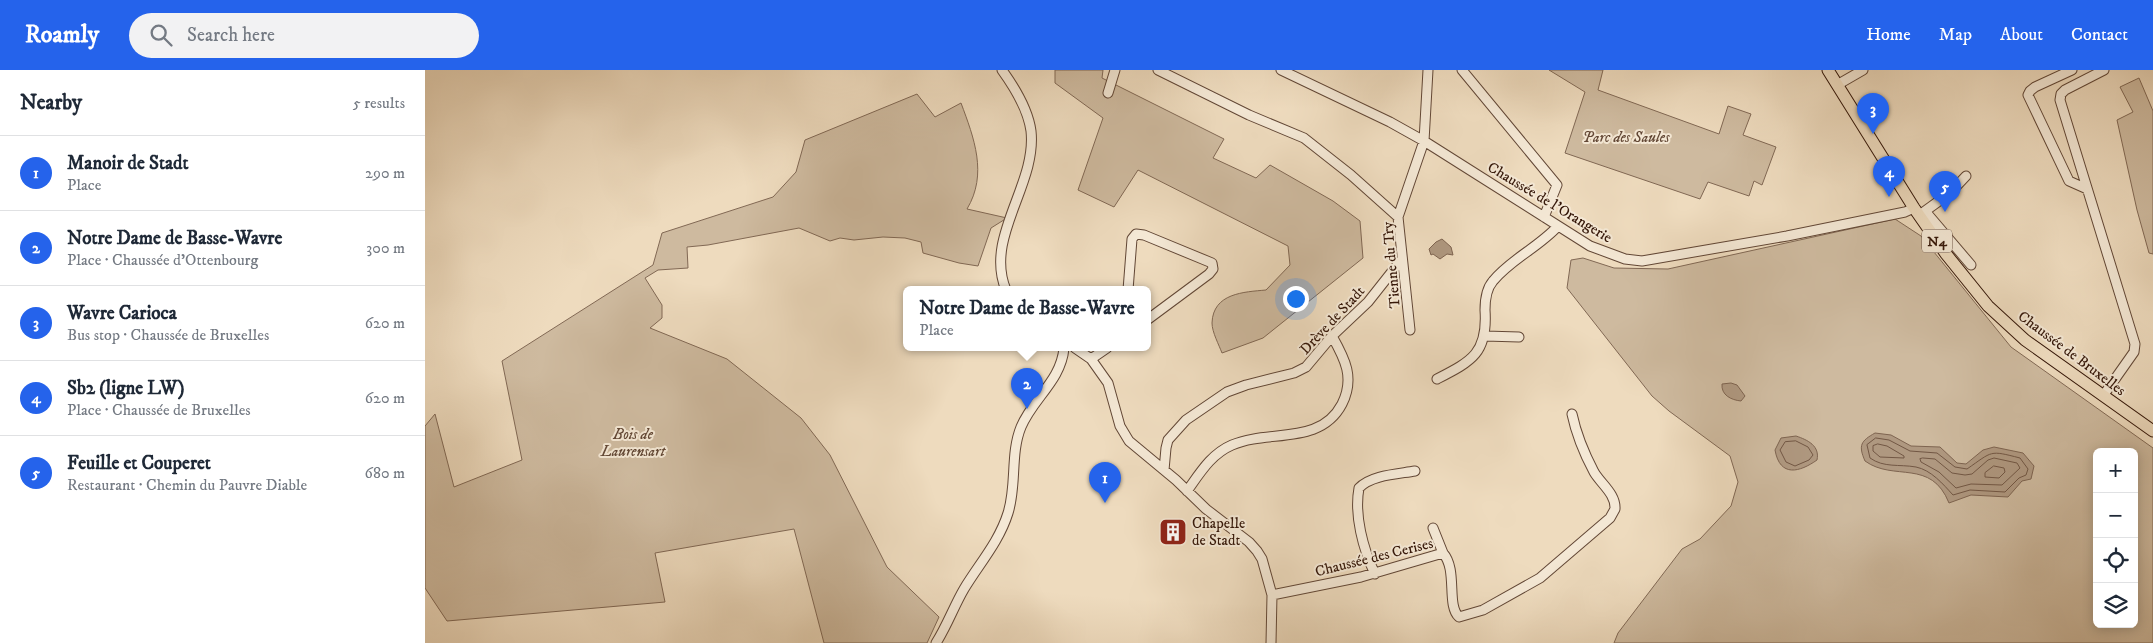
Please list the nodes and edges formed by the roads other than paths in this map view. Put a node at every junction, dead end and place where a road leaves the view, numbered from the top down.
1 (1002, 70) edge
2 (1115, 70) edge
3 (1158, 70) edge
4 (1281, 70) edge
5 (1428, 70) edge
6 (1462, 70) edge
7 (1828, 70) edge
8 (1863, 70) edge
9 (2071, 70) edge
10 (2104, 70) edge
11 (1837, 85) junction
12 (1108, 93) dead end
13 (1424, 141) junction
14 (1966, 176) dead end
15 (2087, 189) junction
16 (1919, 211) junction
17 (1398, 217) junction
18 (1544, 217) junction
19 (1558, 226) junction
20 (1402, 259) junction
21 (1971, 265) dead end
22 (1005, 286) edge
23 (1128, 286) edge
24 (1151, 317) edge
25 (1410, 330) dead end
26 (1331, 336) junction
27 (1485, 336) junction
28 (1519, 337) dead end
29 (1063, 351) edge
30 (1079, 351) edge
31 (1103, 351) edge
32 (1091, 359) junction
33 (1437, 379) dead end
34 (2103, 396) junction
35 (1572, 414) dead end
36 (2153, 431) edge
37 (1164, 470) junction
38 (1415, 471) dead end
39 (1187, 491) junction
40 (1433, 528) dead end
41 (1443, 553) junction
42 (1375, 574) junction
43 (1272, 595) junction
44 (936, 643) edge
45 (1271, 643) edge

1 - 22 street
2 - 12 street
3 - 17 street
4 - 13 street, Chaussée de l'Orangerie
5 - 13 street, Tienne du Try
6 - 18 street
7 - 11 main road, Chaussée de Bruxelles / N4
8 - 11 street
9 - 15 street
10 - 15 street
11 - 16 main road, Chaussée de Bruxelles / N4
13 - 17 street, Tienne du Try
13 - 18 street, Chaussée de l'Orangerie
14 - 16 street, Chaussée de l'Orangerie
15 - 34 street
16 - 19 street, Chaussée de l'Orangerie
16 - 21 street
16 - 34 main road, Chaussée de Bruxelles / N4
17 - 20 street, Tienne du Try
18 - 19 street, Chaussée de l'Orangerie
19 - 27 street
20 - 25 street, Tienne du Try
20 - 26 street, Drève de Stadt
23 - 24 street
26 - 37 street, Drève de Stadt
26 - 39 street
27 - 28 street
27 - 33 street
29 - 44 street
30 - 32 street
31 - 32 street
32 - 37 street
34 - 36 main road, Chaussée de Bruxelles / N4
35 - 41 street, Chaussée des Cerises
37 - 39 street
38 - 42 street
39 - 43 street
40 - 41 street
41 - 42 street, Chaussée des Cerises
42 - 43 street, Chaussée des Cerises
43 - 45 street

